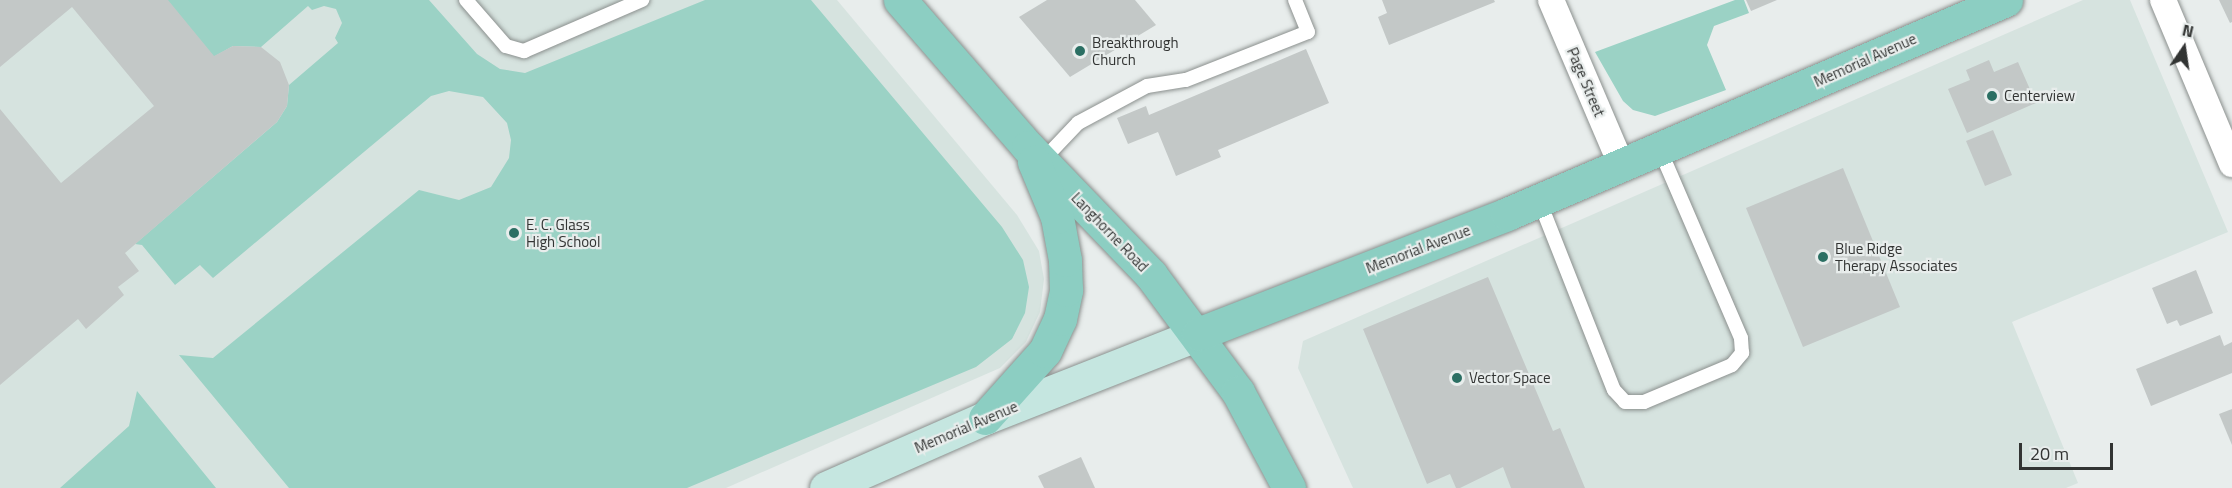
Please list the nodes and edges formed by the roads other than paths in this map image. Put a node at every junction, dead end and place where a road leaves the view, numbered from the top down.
1 (466, 0) edge
2 (642, 0) edge
3 (900, 0) edge
4 (1295, 0) edge
5 (1551, 0) edge
6 (2006, 0) edge
7 (2163, 0) edge
8 (1659, 148) junction
9 (1035, 154) junction
10 (1621, 164) junction
11 (2232, 165) edge
12 (1539, 200) junction
13 (1198, 334) junction
14 (985, 418) junction
15 (826, 488) edge
16 (1289, 488) edge

1 - 2 lane
3 - 9 main road, Langhorne Road
4 - 9 lane
5 - 10 street, Page Street
6 - 8 main road, Memorial Avenue
7 - 11 street
8 - 10 main road, Memorial Avenue
8 - 12 lane
9 - 13 main road, Langhorne Road
9 - 14 main road
10 - 12 main road, Memorial Avenue
12 - 13 main road, Memorial Avenue
13 - 14 main road, Memorial Avenue
13 - 16 main road, Langhorne Road
14 - 15 main road, Memorial Avenue

